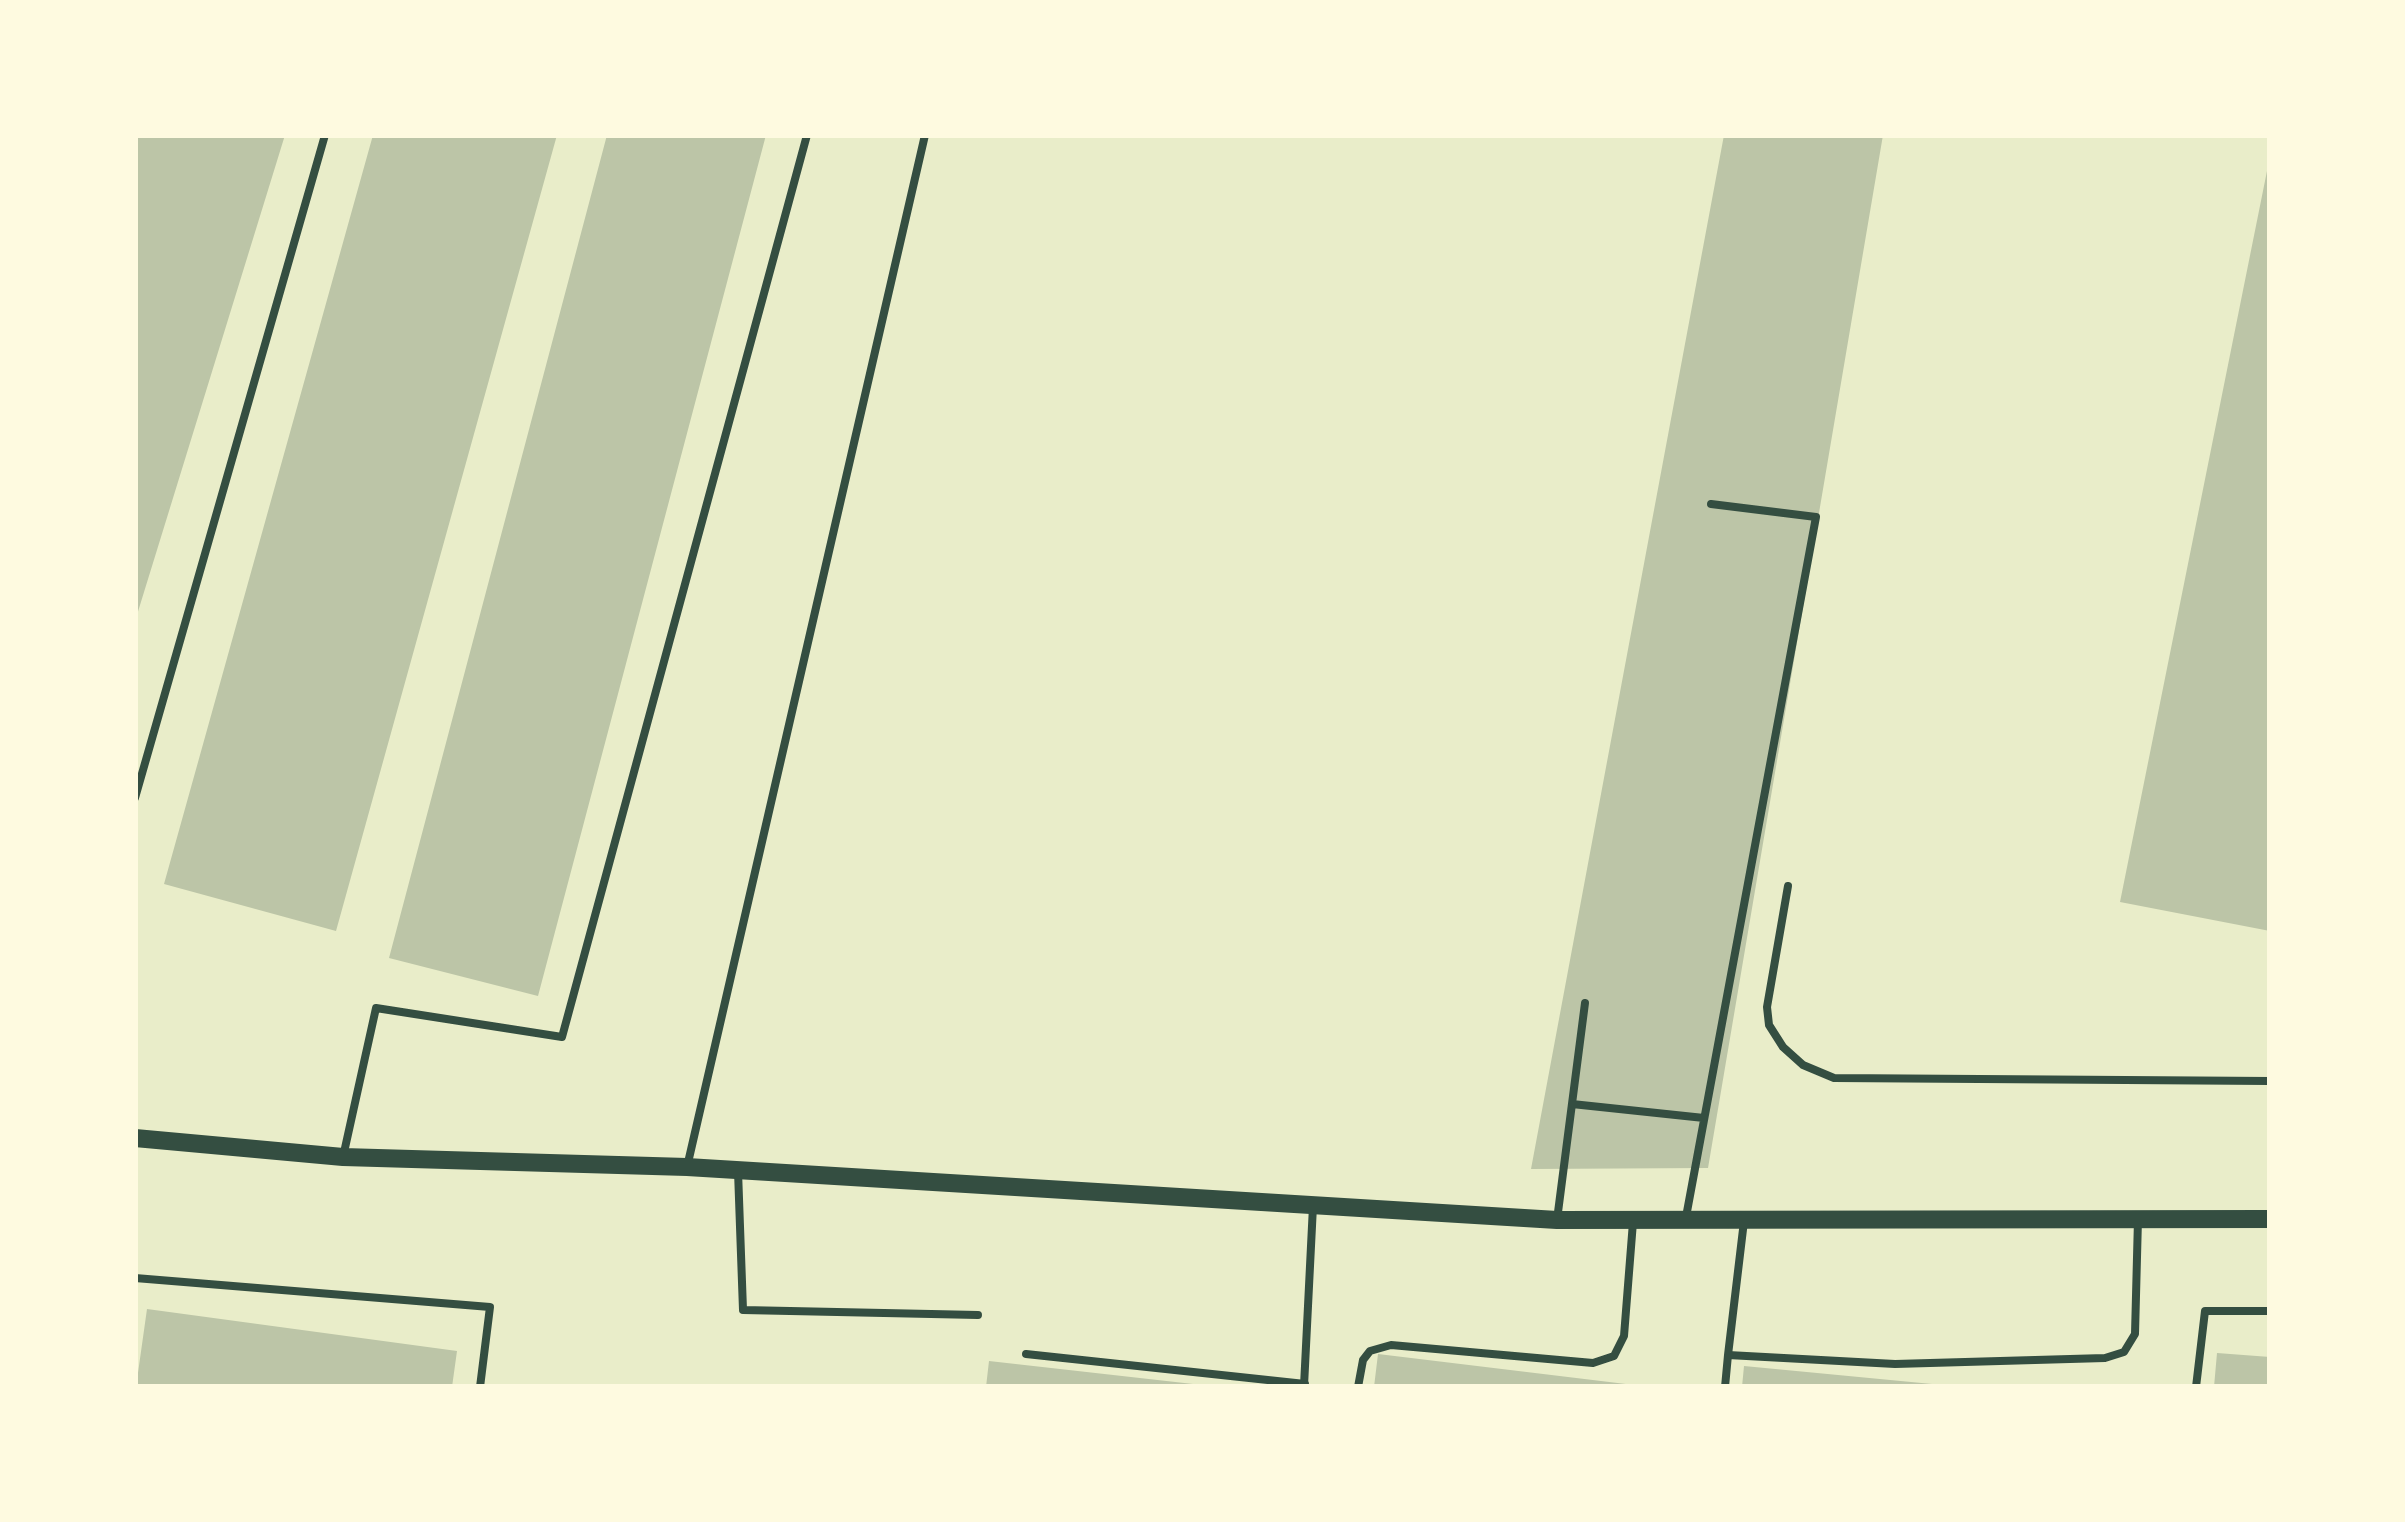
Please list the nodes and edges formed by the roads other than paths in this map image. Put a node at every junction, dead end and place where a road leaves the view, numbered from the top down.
1 (326, 135) edge
2 (807, 135) edge
3 (924, 135) edge
4 (1711, 504) dead end
5 (135, 798) edge
6 (1788, 886) dead end
7 (1585, 1003) dead end
8 (2270, 1080) edge
9 (1572, 1104) junction
10 (1704, 1118) junction
11 (135, 1138) edge
12 (343, 1157) junction
13 (686, 1167) junction
14 (738, 1170) junction
15 (1313, 1206) junction
16 (2138, 1219) junction
17 (2270, 1219) edge
18 (1557, 1220) junction
19 (1744, 1221) junction
20 (1633, 1222) junction
21 (1685, 1222) junction
22 (135, 1278) edge
23 (2270, 1311) edge
24 (978, 1315) dead end
25 (1026, 1354) dead end
26 (1728, 1356) junction
27 (1304, 1386) edge
28 (480, 1387) edge
29 (1358, 1387) edge
30 (1725, 1387) edge
31 (2196, 1387) edge

1 - 5 lane
2 - 12 lane
3 - 13 lane
4 - 10 lane
6 - 8 lane
7 - 9 lane
9 - 10 lane
9 - 18 lane
10 - 21 lane
11 - 12 street
12 - 13 street
13 - 14 street
14 - 15 street
14 - 24 lane
15 - 18 street
15 - 27 lane
16 - 17 street
16 - 19 street
16 - 26 lane
18 - 20 street
19 - 21 street
19 - 26 lane
20 - 21 street
20 - 29 lane
22 - 28 lane
23 - 31 lane
25 - 27 lane
26 - 30 lane

